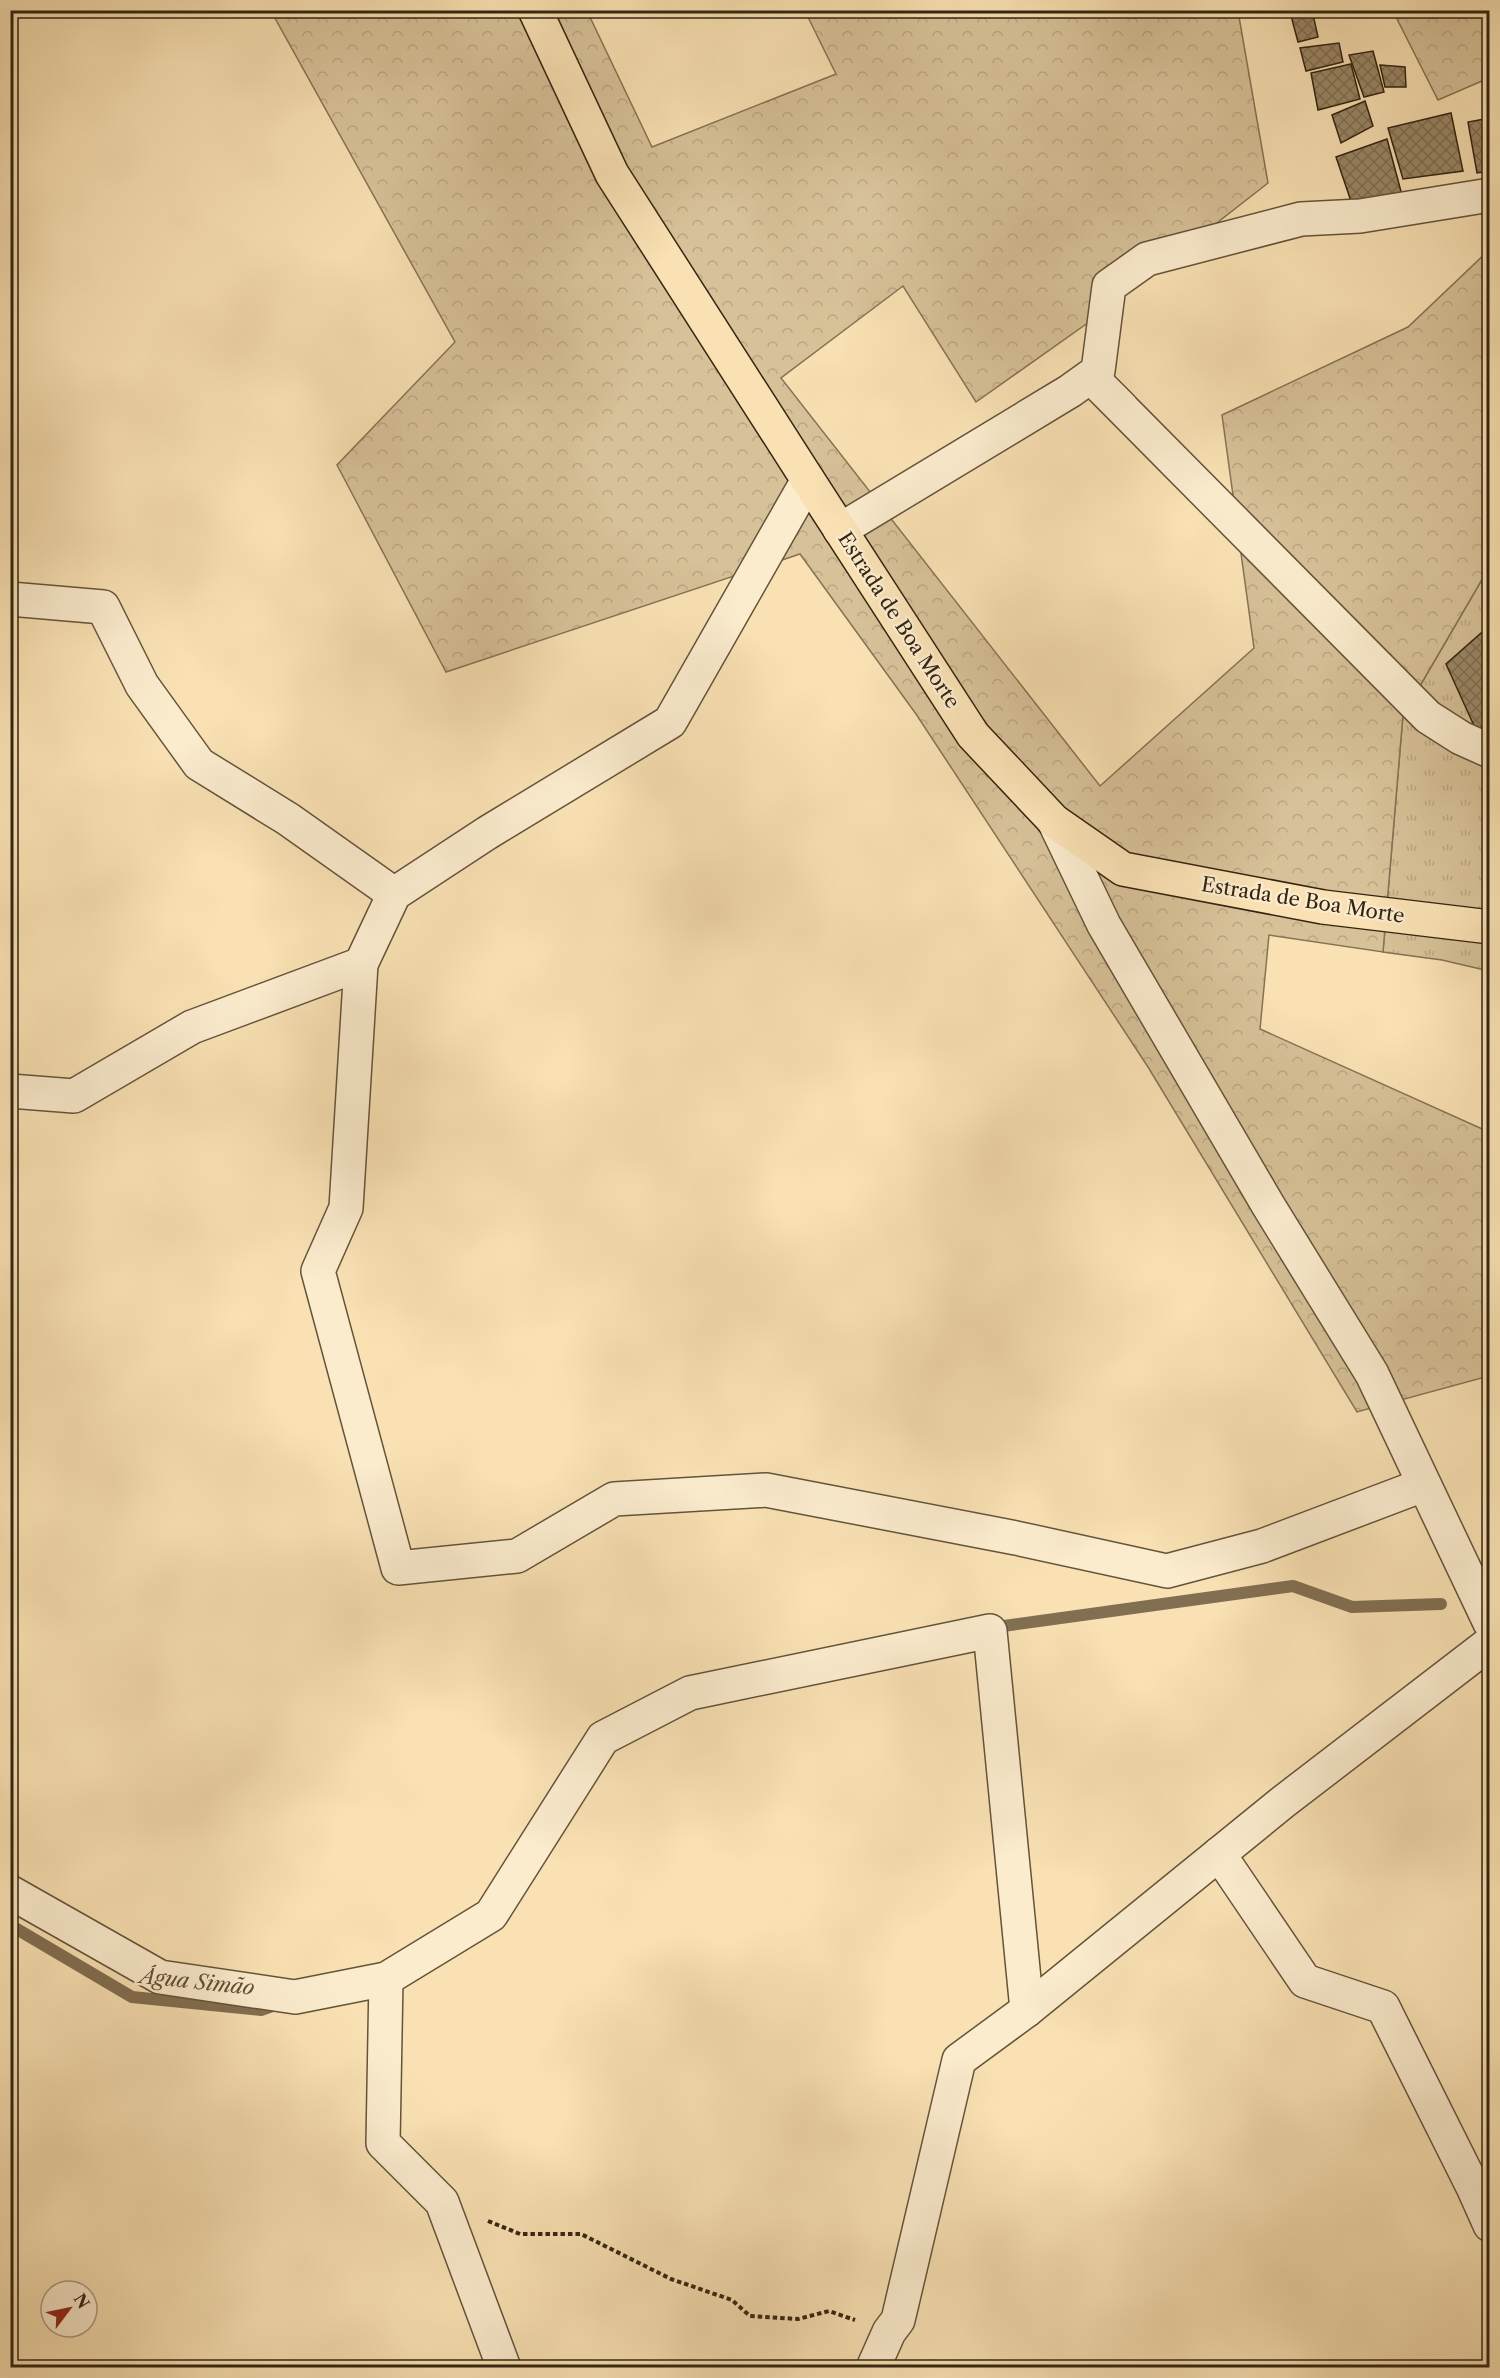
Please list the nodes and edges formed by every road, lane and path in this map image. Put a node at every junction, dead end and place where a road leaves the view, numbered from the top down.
1 (535, 10) edge
2 (1490, 195) edge
3 (1091, 377) junction
4 (1122, 408) dead end
5 (808, 480) junction
6 (840, 530) junction
7 (10, 599) edge
8 (1490, 751) edge
9 (1054, 821) junction
10 (394, 894) junction
11 (1490, 927) edge
12 (361, 964) junction
13 (10, 1091) edge
14 (1423, 1485) junction
15 (1490, 1623) edge
16 (1490, 1643) edge
17 (1219, 1854) junction
18 (11, 1893) edge
19 (386, 1979) junction
20 (1027, 2010) junction
21 (442, 2202) junction
22 (1490, 2225) edge
23 (890, 2332) junction
24 (504, 2367) edge
25 (873, 2367) edge

1 - 5 main road, Estrada de Boa Morte
2 - 3 street
3 - 4 street
3 - 6 street
3 - 8 street
5 - 6 main road, Estrada de Boa Morte
5 - 10 street
6 - 9 main road, Estrada de Boa Morte
7 - 10 street
9 - 11 main road, Estrada de Boa Morte
9 - 14 street
10 - 12 street
12 - 13 street
12 - 14 street
14 - 15 street
16 - 17 street
17 - 20 street
17 - 22 street
18 - 19 street
19 - 20 street
19 - 21 street
20 - 23 street
21 - 23 path
21 - 24 street
23 - 25 street

